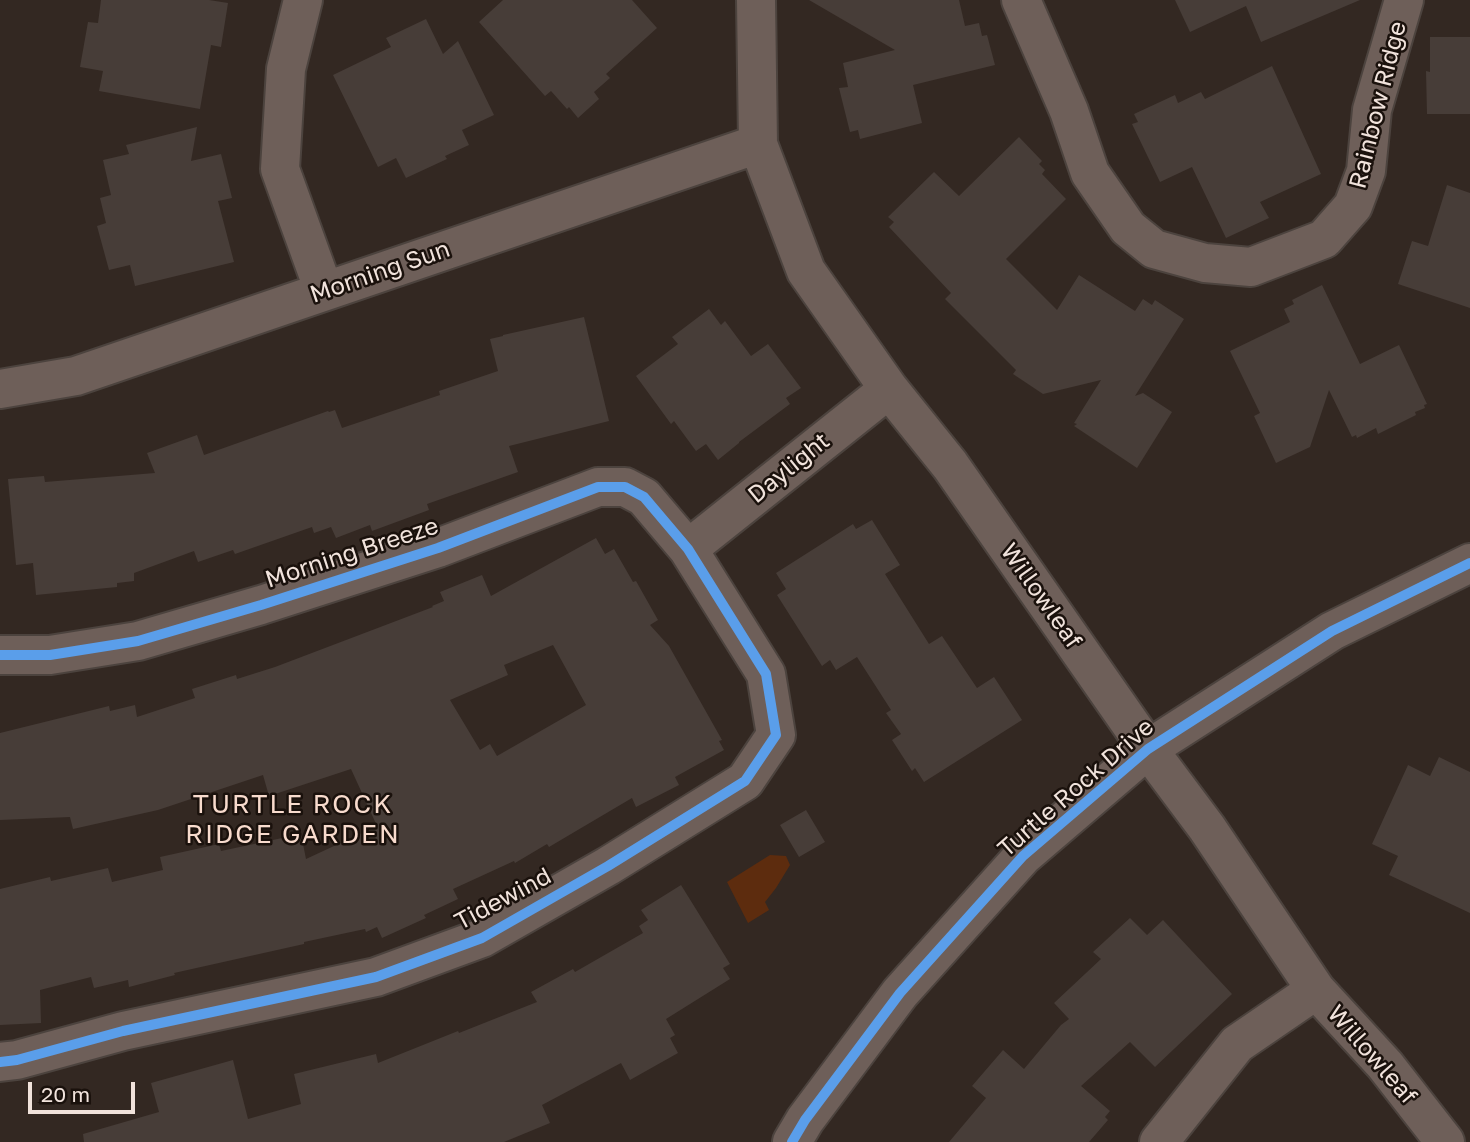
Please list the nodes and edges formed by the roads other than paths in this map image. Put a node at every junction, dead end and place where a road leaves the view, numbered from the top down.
1 (303, 0) edge
2 (755, 0) edge
3 (1021, 0) edge
4 (1404, 0) edge
5 (758, 144) junction
6 (324, 291) junction
7 (0, 388) edge
8 (889, 388) junction
9 (688, 548) junction
10 (1470, 563) edge
11 (0, 655) edge
12 (1148, 749) junction
13 (1316, 990) junction
14 (0, 1062) edge
15 (792, 1142) edge
16 (1159, 1142) edge
17 (1444, 1142) edge

1 - 6 street
2 - 5 street, Willowleaf
3 - 4 street, Rainbow Ridge
5 - 6 street, Morning Sun
5 - 8 street, Willowleaf
6 - 7 street, Morning Sun
8 - 9 street, Daylight
8 - 12 street, Willowleaf
9 - 11 street, Morning Breeze
9 - 14 street, Tidewind
10 - 12 street, Turtle Rock Drive
12 - 13 street, Willowleaf
12 - 15 street, Turtle Rock Drive
13 - 16 street
13 - 17 street, Willowleaf

